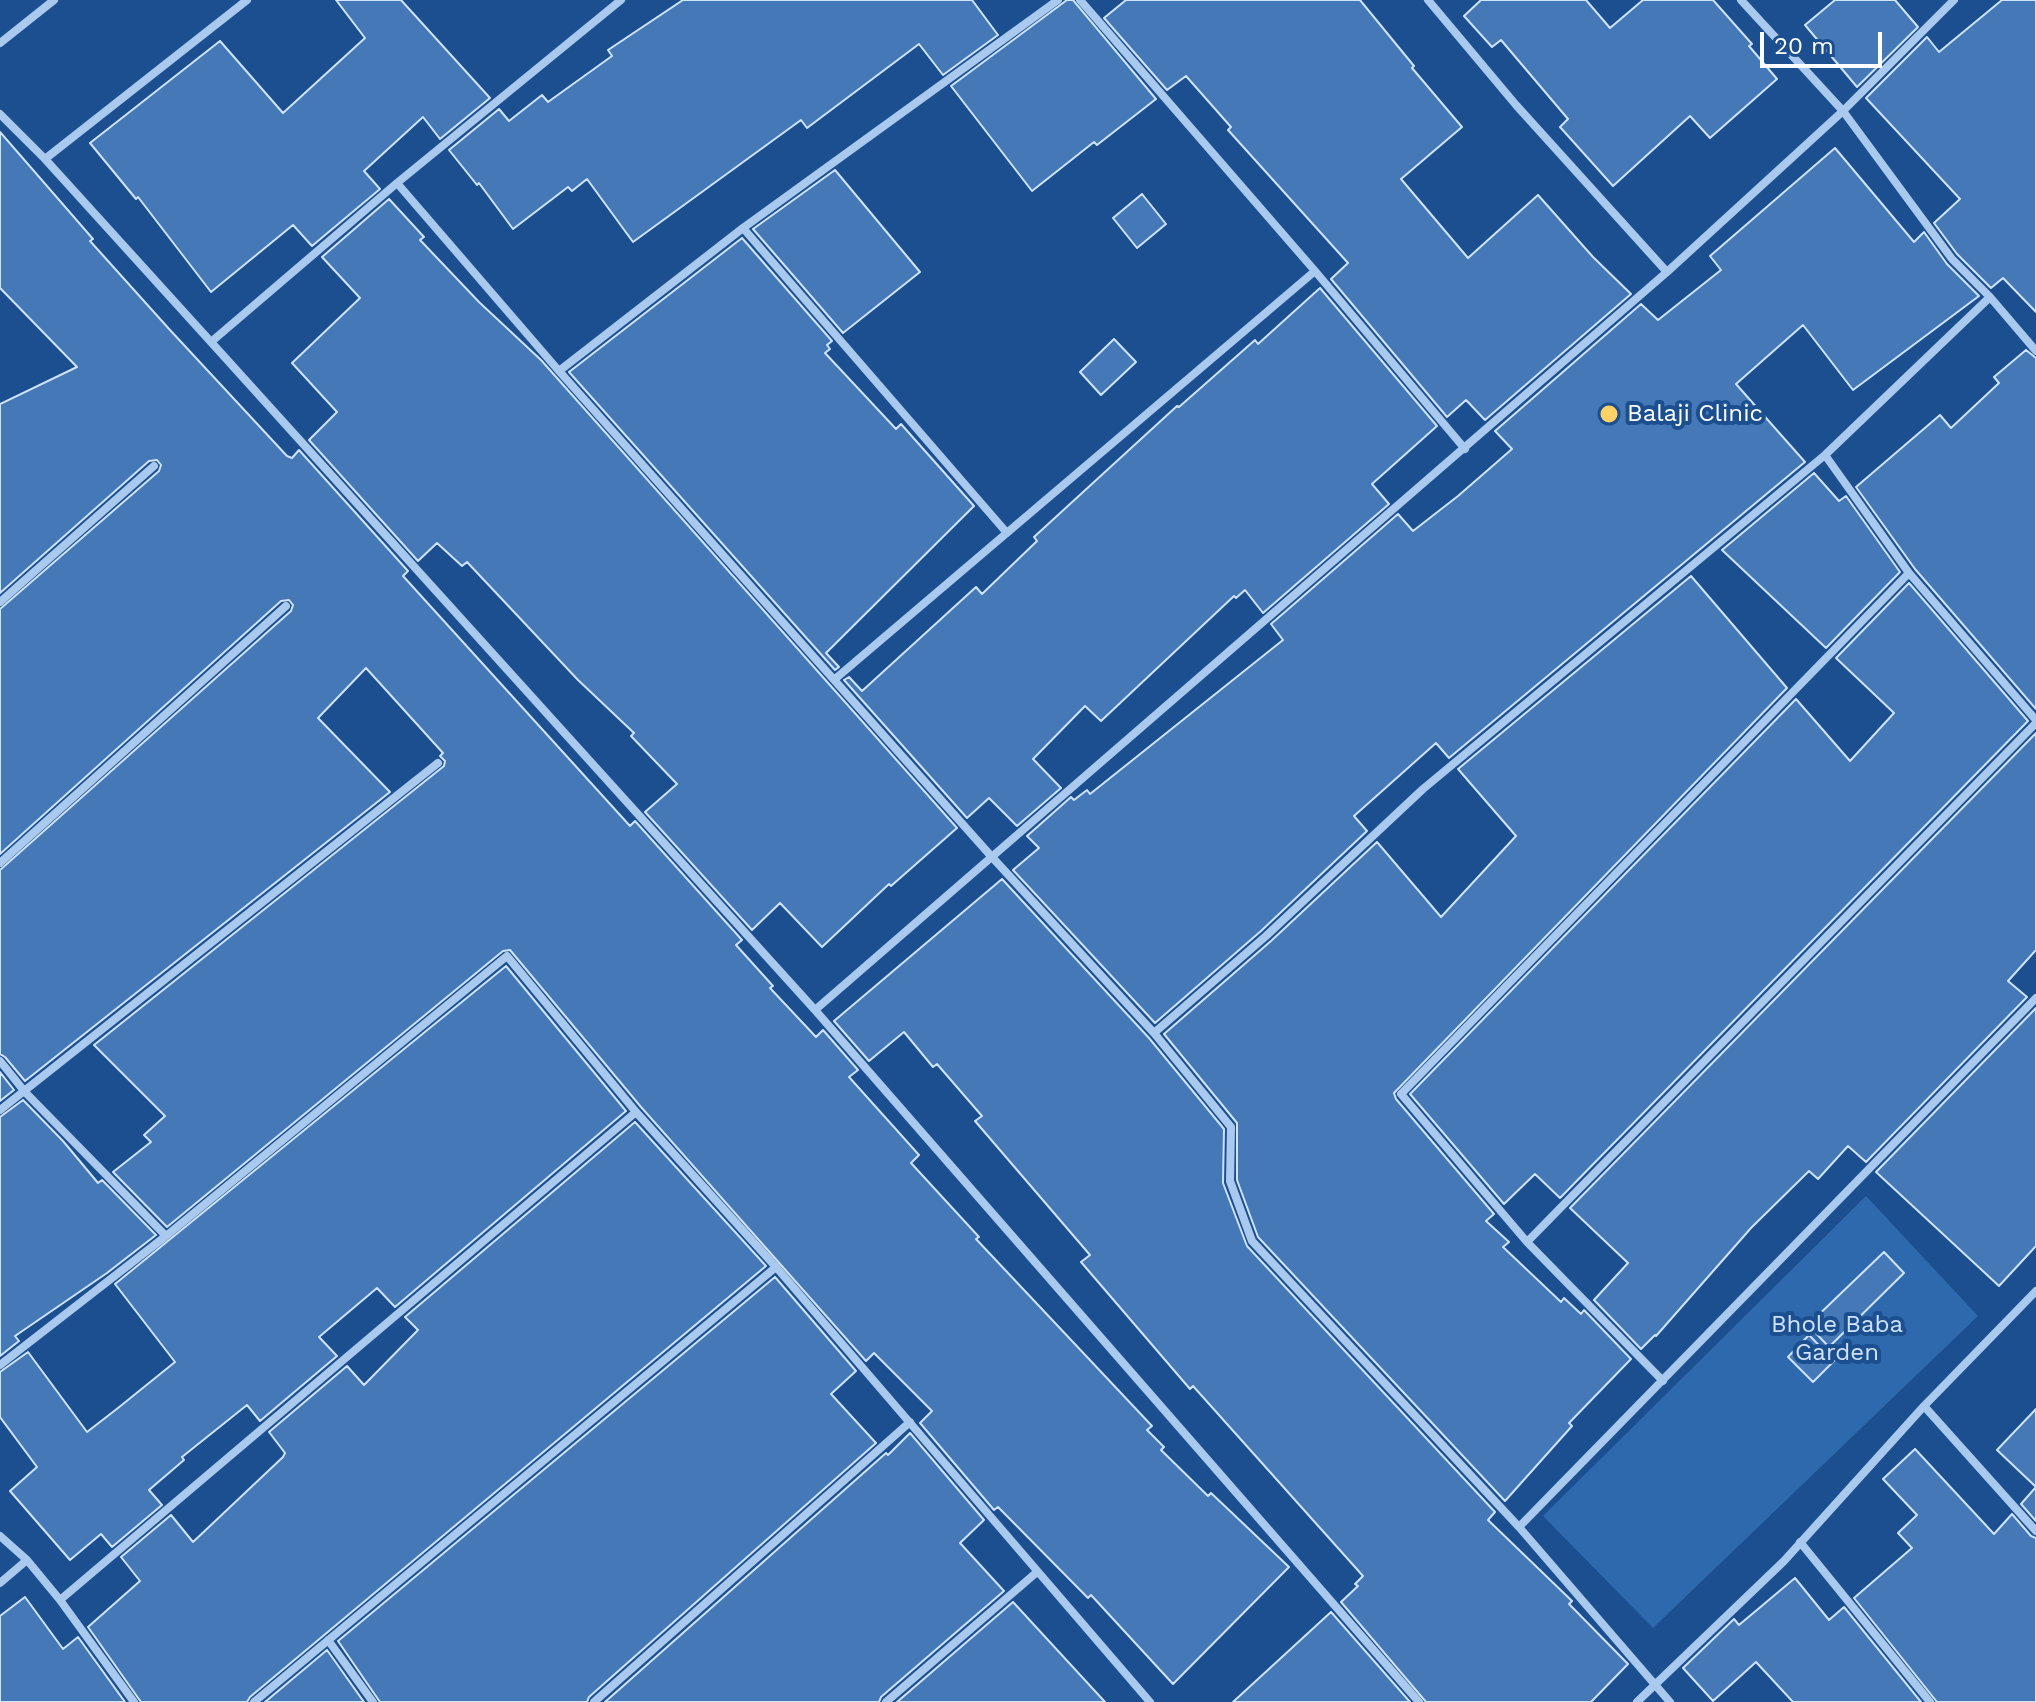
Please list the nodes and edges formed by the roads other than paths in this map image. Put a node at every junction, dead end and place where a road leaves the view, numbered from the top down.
1 (54, 0) edge
2 (247, 0) edge
3 (621, 0) edge
4 (1058, 0) edge
5 (1080, 0) edge
6 (1428, 0) edge
7 (1741, 0) edge
8 (1954, 0) edge
9 (0, 43) edge
10 (1843, 111) junction
11 (0, 114) edge
12 (45, 159) junction
13 (397, 183) junction
14 (743, 228) junction
15 (1315, 271) junction
16 (1667, 272) junction
17 (1990, 297) junction
18 (211, 342) junction
19 (2036, 351) edge
20 (559, 371) junction
21 (1465, 449) junction
22 (1825, 455) junction
23 (154, 466) dead end
24 (1007, 533) junction
25 (1909, 573) junction
26 (0, 602) edge
27 (286, 606) dead end
28 (835, 679) junction
29 (2036, 722) edge
30 (438, 763) dead end
31 (991, 856) junction
32 (0, 863) edge
33 (2036, 998) edge
34 (815, 1010) junction
35 (1154, 1033) junction
36 (0, 1061) edge
37 (25, 1092) junction
38 (0, 1110) edge
39 (636, 1112) junction
40 (166, 1236) junction
41 (1527, 1242) junction
42 (776, 1267) junction
43 (2036, 1291) edge
44 (0, 1365) edge
45 (1663, 1381) junction
46 (1924, 1406) junction
47 (910, 1422) junction
48 (1519, 1527) junction
49 (2036, 1531) edge
50 (0, 1536) edge
51 (1800, 1542) junction
52 (27, 1560) junction
53 (1037, 1572) junction
54 (0, 1583) edge
55 (60, 1600) junction
56 (328, 1640) junction
57 (1656, 1685) junction
58 (134, 1702) edge
59 (254, 1702) edge
60 (373, 1702) edge
61 (594, 1702) edge
62 (886, 1702) edge
63 (1150, 1702) edge
64 (1419, 1702) edge
65 (1637, 1702) edge
66 (1670, 1702) edge
67 (1930, 1702) edge

1 - 9 street
2 - 12 street
3 - 13 street
4 - 14 street
5 - 15 street
6 - 16 street
7 - 10 street
8 - 10 street
10 - 16 street
10 - 17 street
11 - 12 street
12 - 18 street
13 - 18 street
13 - 20 street
14 - 20 street
14 - 24 street
15 - 21 street
15 - 24 street
16 - 21 street
17 - 19 street
17 - 22 street
18 - 34 street
20 - 28 street
21 - 31 street
22 - 25 street
22 - 35 street
23 - 26 street
24 - 28 street
25 - 29 street
25 - 41 street
27 - 32 street
28 - 31 street
29 - 41 street
30 - 37 street
31 - 34 street
31 - 35 street
33 - 45 street
34 - 64 street
35 - 48 street
36 - 37 street
37 - 38 street
37 - 40 street
39 - 40 street
39 - 42 street
39 - 55 street
40 - 44 street
41 - 45 street
42 - 47 street
42 - 56 street
43 - 46 street
45 - 48 street
46 - 49 street
46 - 51 street
47 - 53 street
47 - 61 street
48 - 57 street
50 - 52 street
51 - 57 street
51 - 67 street
52 - 54 street
52 - 55 street
53 - 62 street
53 - 63 street
55 - 58 street
56 - 59 street
56 - 60 street
57 - 65 street
57 - 66 street

